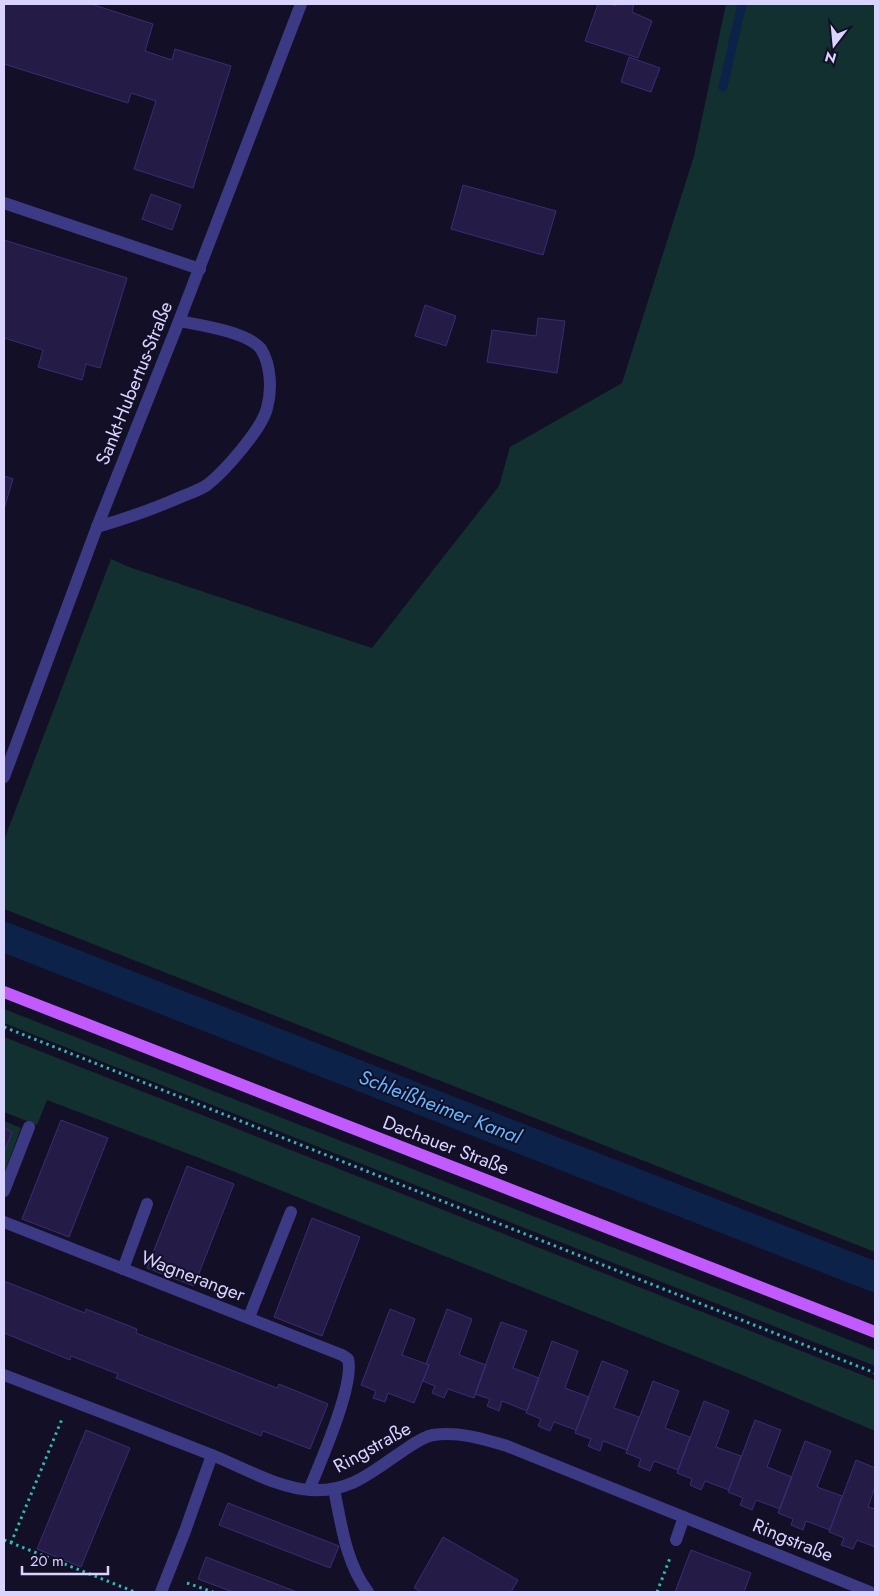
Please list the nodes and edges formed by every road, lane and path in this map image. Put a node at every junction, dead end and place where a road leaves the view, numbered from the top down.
1 (301, 4) edge
2 (4, 203) edge
3 (200, 268) junction
4 (180, 321) junction
5 (97, 527) junction
6 (4, 777) edge
7 (4, 992) edge
8 (4, 1027) edge
9 (29, 1127) dead end
10 (4, 1191) edge
11 (147, 1204) dead end
12 (291, 1212) dead end
13 (4, 1222) edge
14 (123, 1269) junction
15 (249, 1317) junction
16 (875, 1332) edge
17 (875, 1373) edge
18 (4, 1375) edge
19 (65, 1412) dead end
20 (212, 1455) junction
21 (334, 1489) junction
22 (309, 1490) junction
23 (684, 1517) junction
24 (4, 1540) edge
25 (676, 1540) joint
26 (11, 1543) junction
27 (184, 1582) dead end
28 (135, 1592) edge
29 (161, 1592) edge
30 (213, 1592) edge
31 (368, 1592) edge
32 (657, 1592) edge
33 (870, 1592) edge

1 - 3 street, Sankt-Hubertus-Straße
2 - 3 street
3 - 4 street, Sankt-Hubertus-Straße
4 - 5 street, Sankt-Hubertus-Straße
4 - 5 street
5 - 6 street, Sankt-Hubertus-Straße
7 - 16 main road, Dachauer Straße
8 - 17 path
9 - 10 street
11 - 14 street, Wagneranger
12 - 15 street, Wagneranger
13 - 14 street, Wagneranger
14 - 15 street, Wagneranger
15 - 22 street, Wagneranger
18 - 20 street, Ringstraße
19 - 26 path
20 - 22 street, Ringstraße
20 - 29 street
21 - 22 street, Ringstraße
21 - 23 street, Ringstraße
21 - 31 street
23 - 25 street
23 - 33 street, Ringstraße
24 - 26 path
25 - 32 path
26 - 28 path
27 - 30 path

